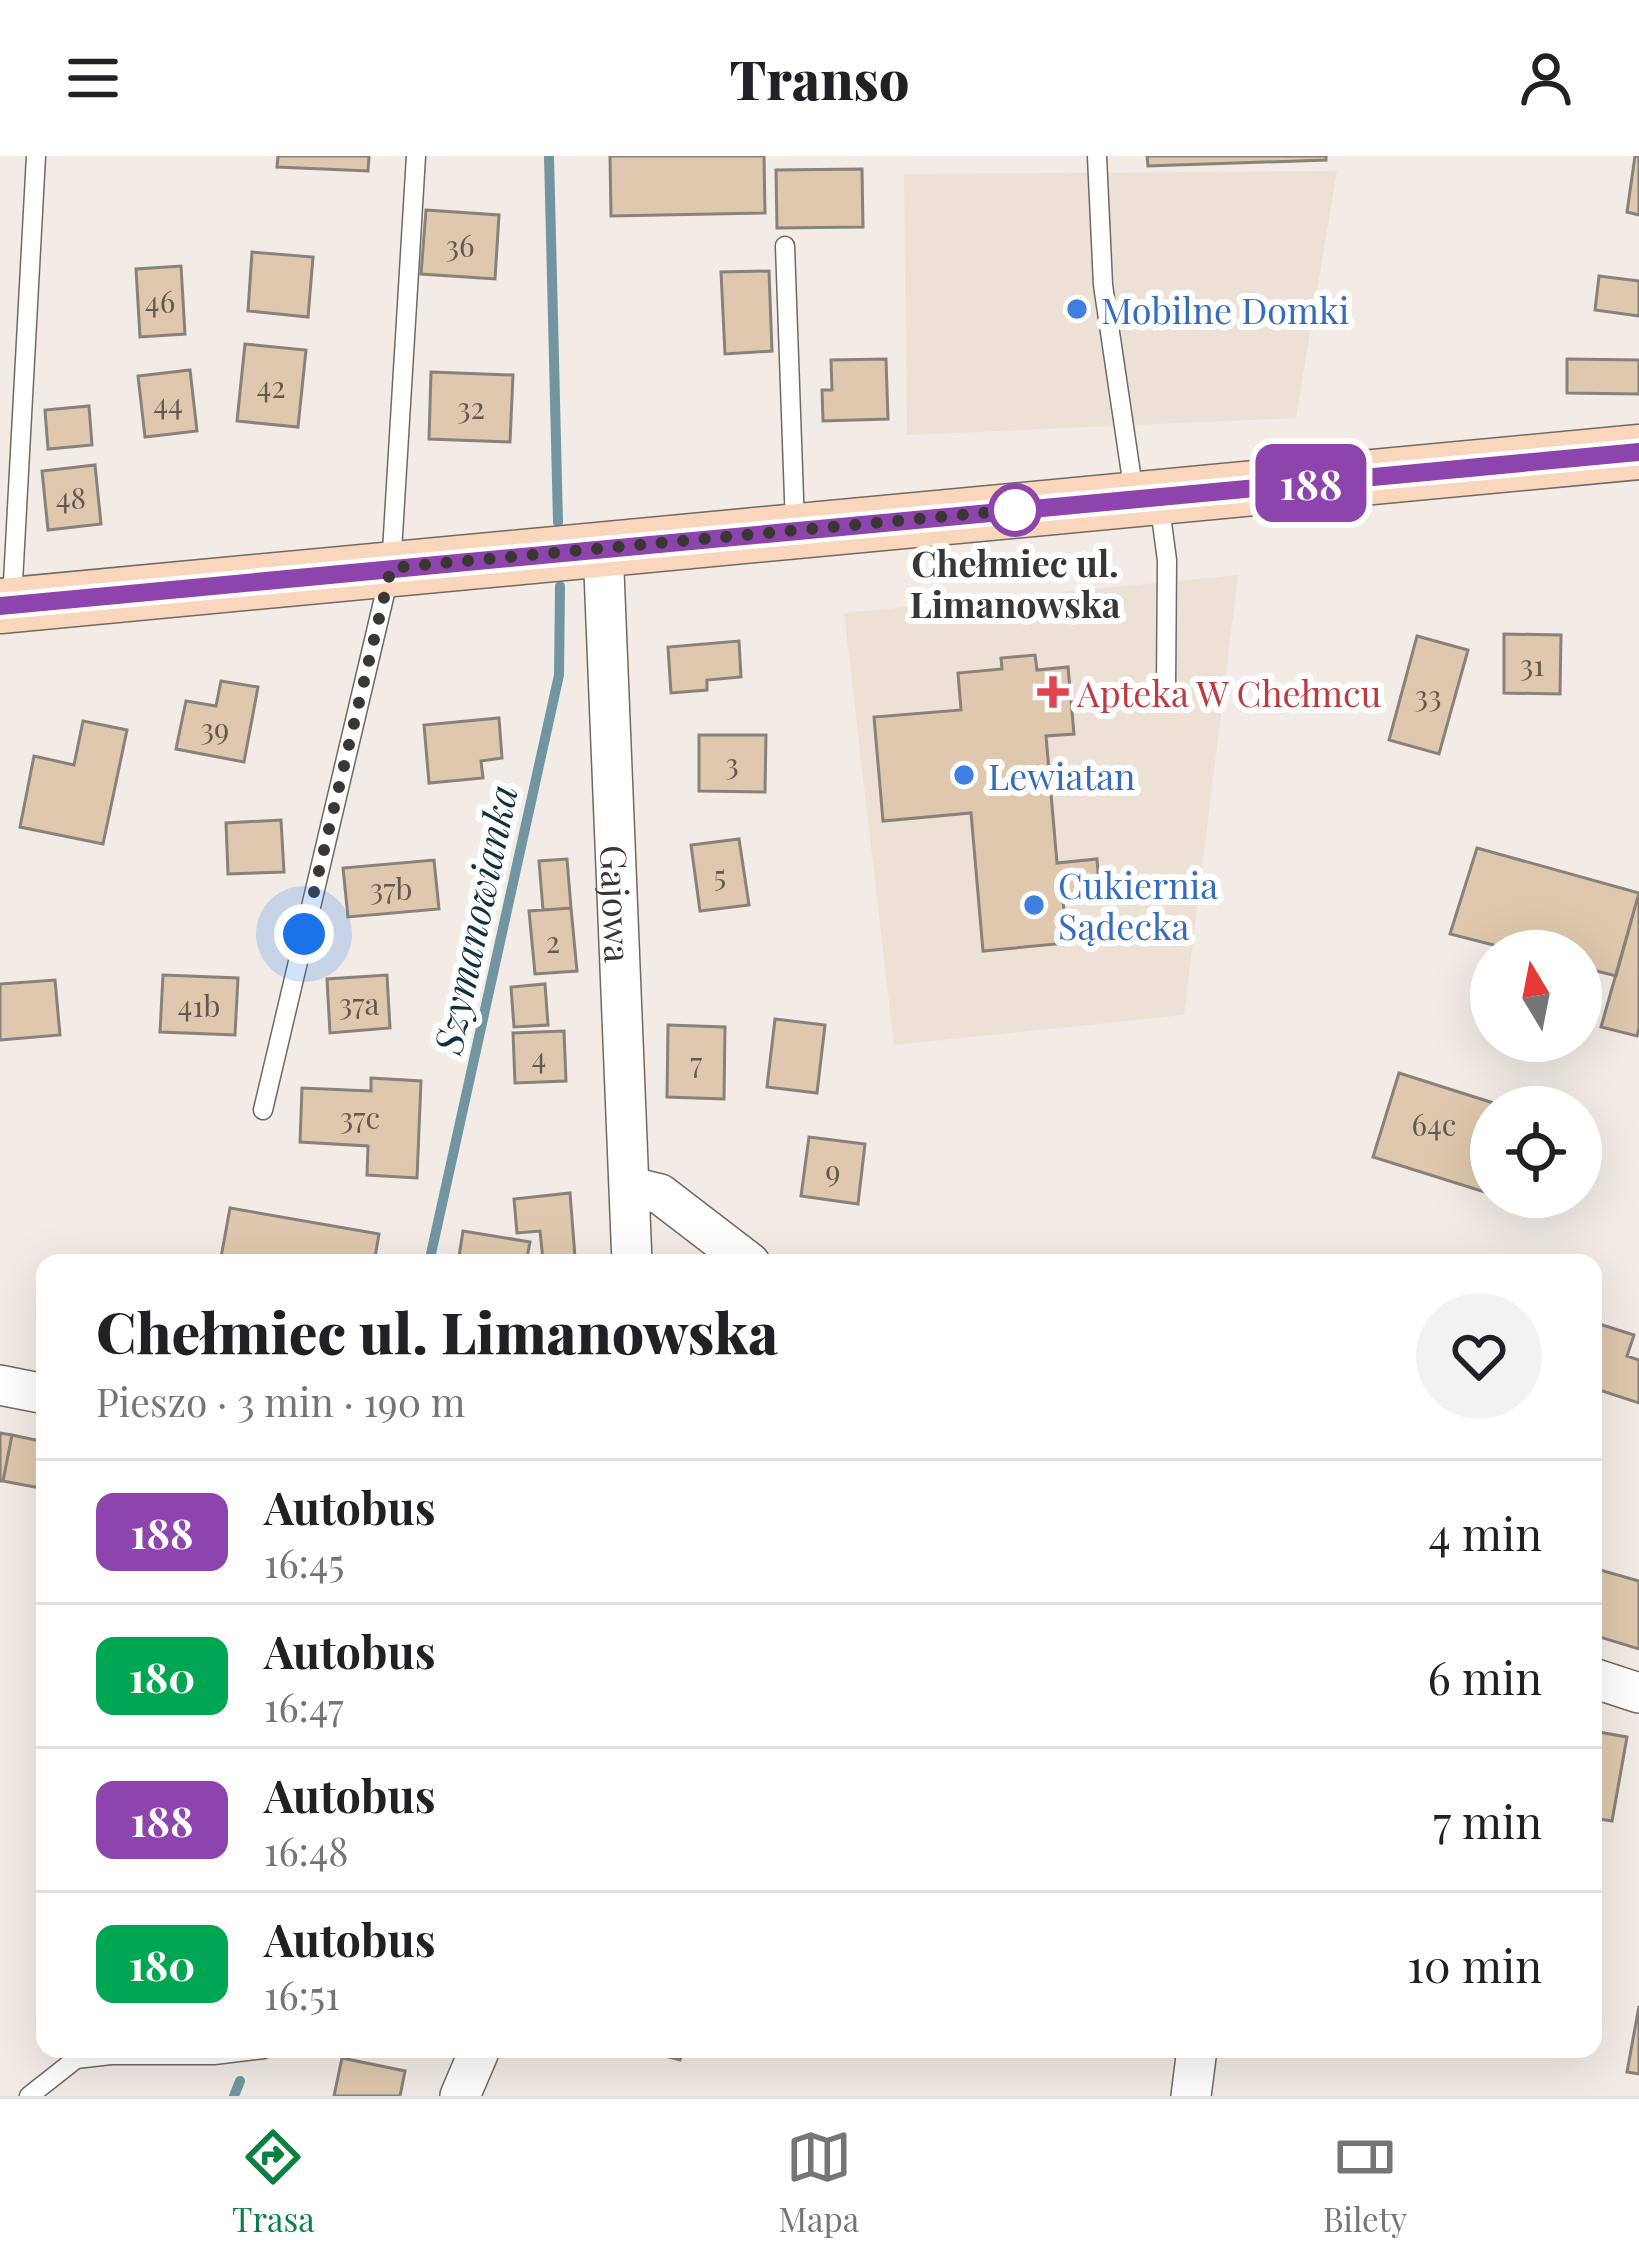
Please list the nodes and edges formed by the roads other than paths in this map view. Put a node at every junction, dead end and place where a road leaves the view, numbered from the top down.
1 (36, 156) edge
2 (416, 156) edge
3 (1096, 156) edge
4 (785, 246) dead end
5 (1639, 452) edge
6 (1146, 498) junction
7 (795, 530) junction
8 (603, 547) junction
9 (391, 568) junction
10 (6, 605) edge
11 (1166, 687) dead end
12 (263, 1110) dead end
13 (631, 1187) junction
14 (632, 1254) edge
15 (738, 1254) edge
16 (0, 1385) edge
17 (36, 1392) edge
18 (1602, 1681) edge
19 (1639, 1693) edge
20 (85, 2058) edge
21 (476, 2058) edge
22 (1196, 2058) edge
23 (29, 2096) edge
24 (460, 2096) edge
25 (1191, 2096) edge

1 - 10 lane
2 - 9 lane
3 - 6 lane
4 - 7 lane
5 - 6 main road
6 - 7 main road
6 - 11 lane
7 - 8 main road
8 - 9 main road
8 - 13 street, Gajowa
9 - 10 main road
9 - 12 lane
13 - 14 street, Gajowa
13 - 15 street
16 - 17 street
18 - 19 street
20 - 23 lane
21 - 24 street
22 - 25 street

